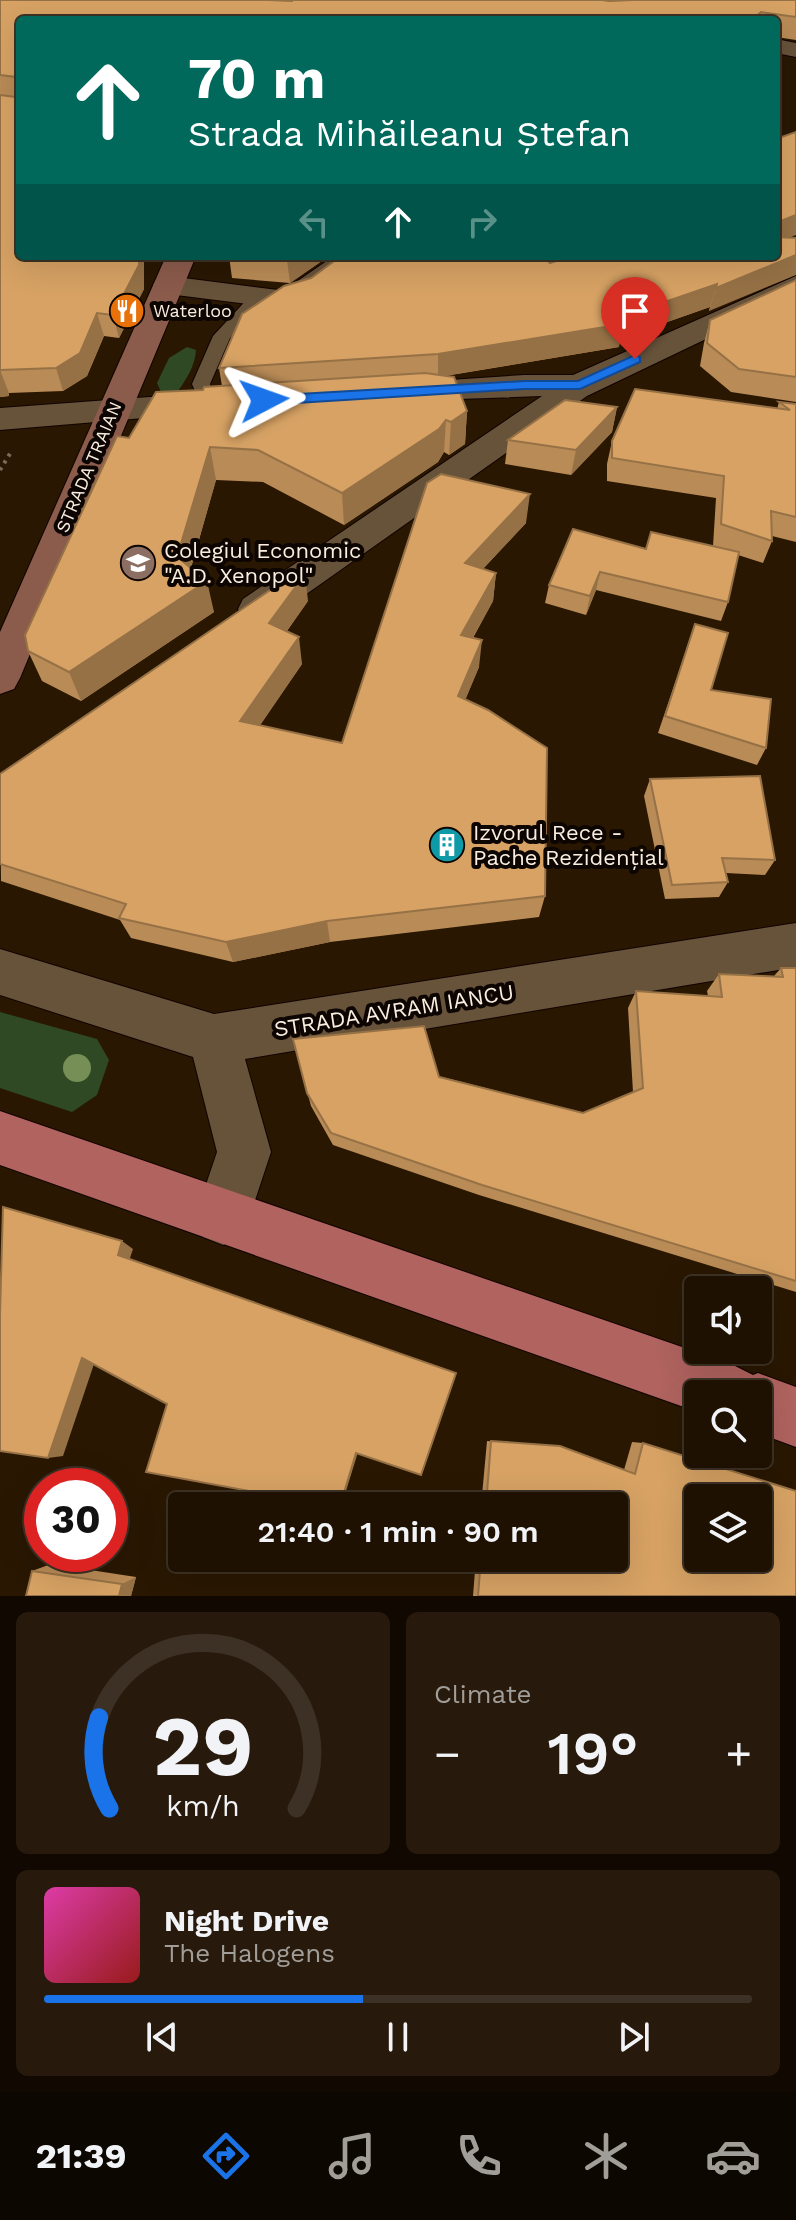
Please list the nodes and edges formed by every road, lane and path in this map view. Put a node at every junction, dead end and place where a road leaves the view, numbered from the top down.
1 (348, 260) edge
2 (174, 270) edge
3 (796, 285) edge
4 (258, 298) junction
5 (580, 385) junction
6 (643, 392) edge
7 (377, 393) edge
8 (223, 403) joint
9 (112, 411) junction
10 (0, 419) edge
11 (233, 626) edge
12 (0, 678) edge
13 (796, 945) edge
14 (0, 972) edge
15 (214, 1039) junction
16 (0, 1138) edge
17 (223, 1217) junction
18 (691, 1380) edge
19 (772, 1408) edge
20 (796, 1417) edge

1 - 4 street
2 - 4 street
2 - 9 street, STRADA TRAIAN
3 - 5 street
4 - 8 lane
5 - 6 street
5 - 7 street
5 - 11 street
8 - 9 street
9 - 10 street
9 - 12 street, STRADA TRAIAN
13 - 15 street, STRADA AVRAM IANCU
14 - 15 street, STRADA AVRAM IANCU
15 - 17 street
16 - 17 main road
17 - 18 main road
19 - 20 main road

